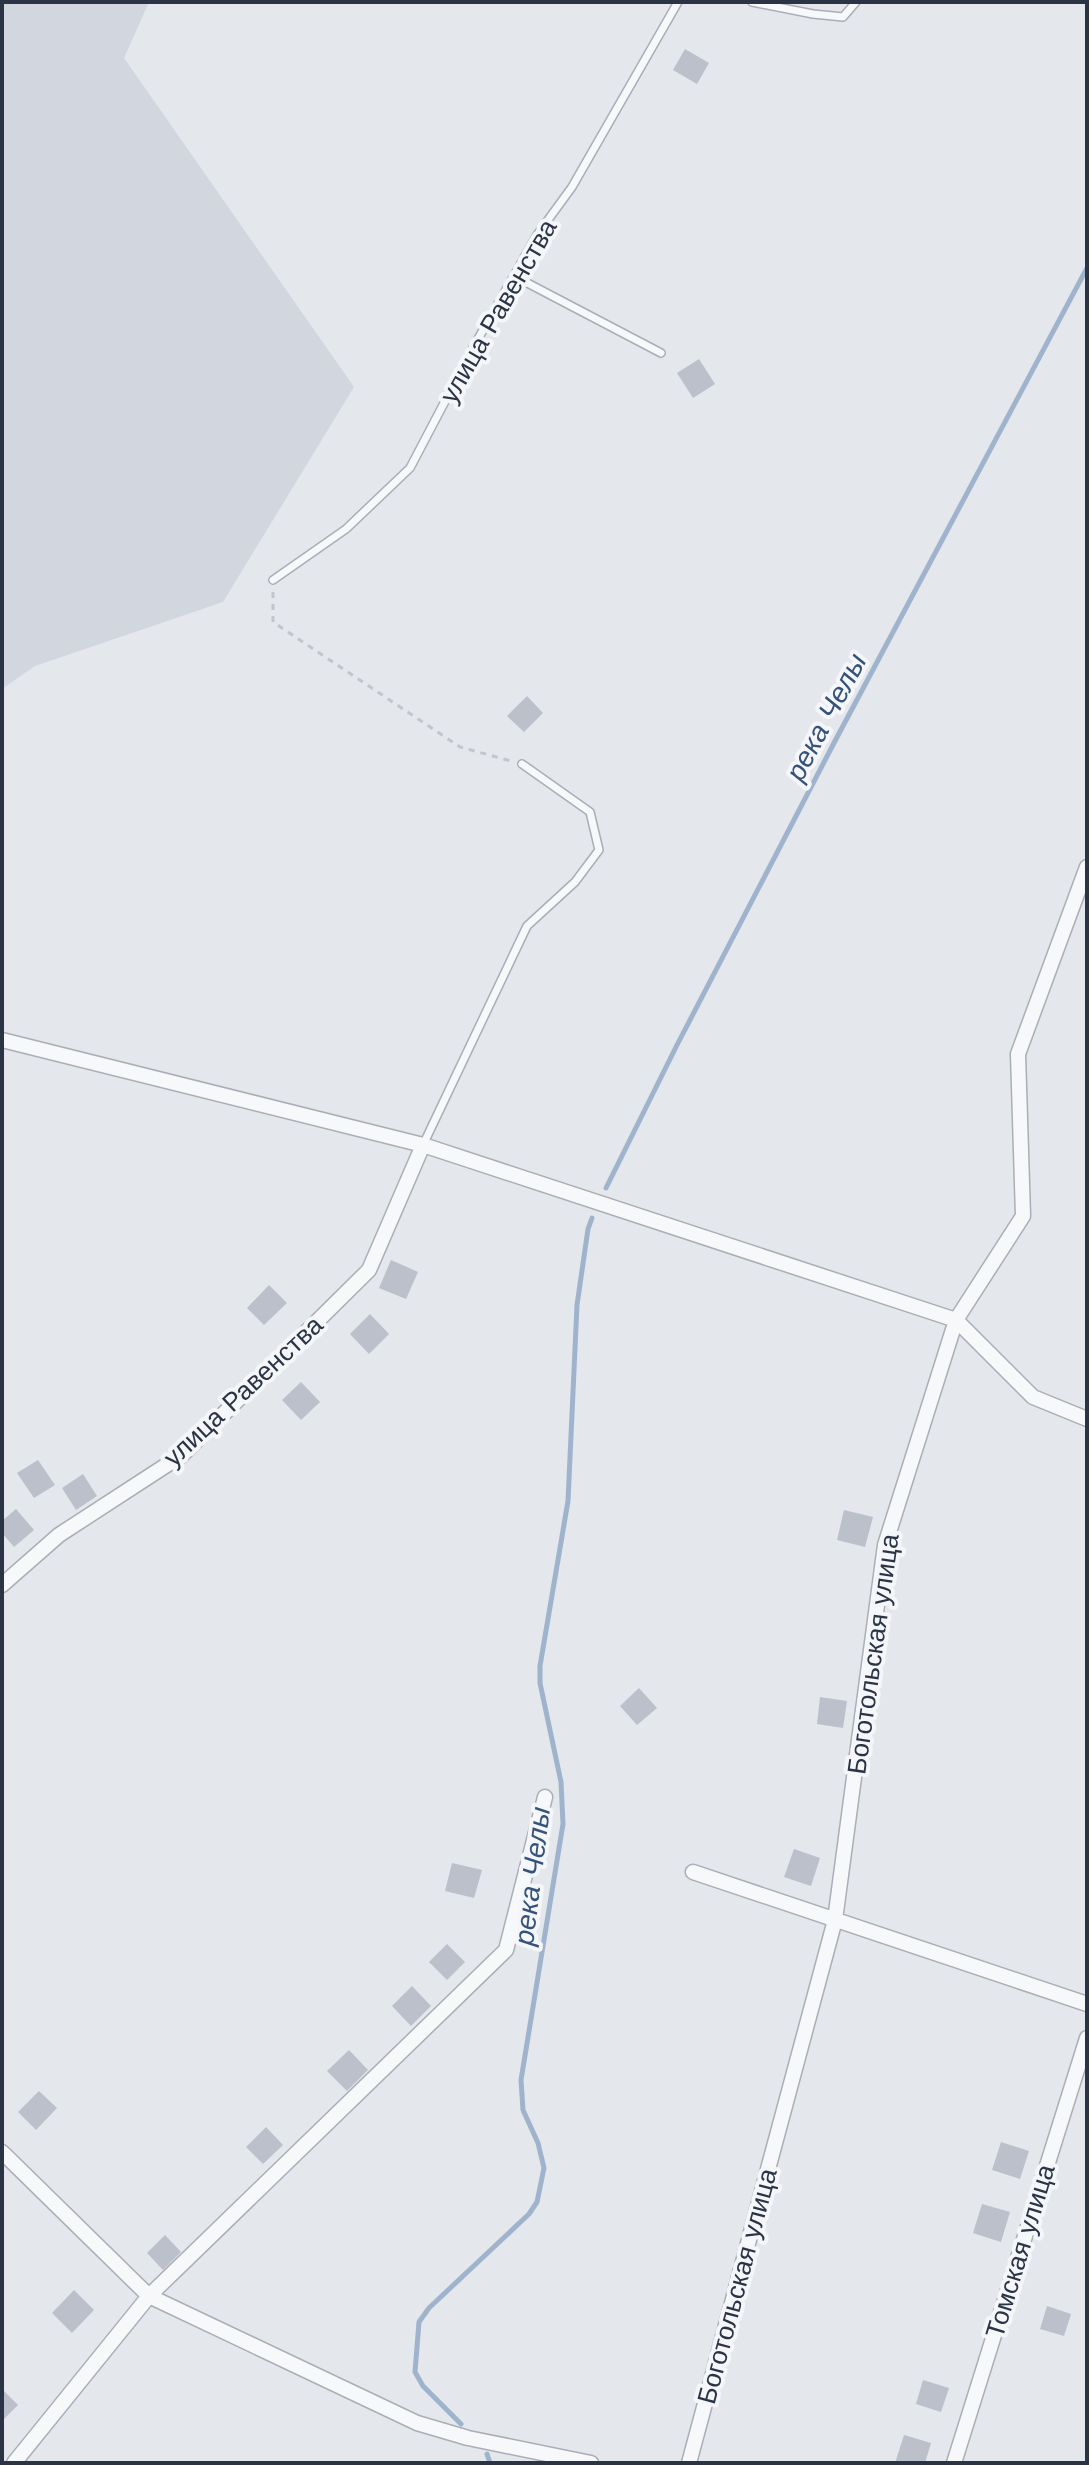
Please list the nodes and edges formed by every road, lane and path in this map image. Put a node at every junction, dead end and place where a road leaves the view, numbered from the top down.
1 (678, 2) edge
2 (752, 2) edge
3 (856, 2) edge
4 (514, 276) junction
5 (661, 353) dead end
6 (273, 580) joint
7 (522, 764) joint
8 (1087, 867) edge
9 (2, 1040) edge
10 (423, 1145) junction
11 (956, 1320) junction
12 (1087, 1419) edge
13 (2, 1585) edge
14 (545, 1797) dead end
15 (693, 1872) dead end
16 (835, 1920) junction
17 (1087, 2004) edge
18 (1087, 2038) edge
19 (2, 2152) edge
20 (149, 2296) junction
21 (14, 2463) edge
22 (591, 2463) edge
23 (689, 2463) edge
24 (954, 2463) edge

1 - 4 lane, улица Равенства
2 - 3 lane
4 - 5 lane
4 - 6 lane, улица Равенства
6 - 7 path
7 - 10 lane
8 - 11 street, Боготольская улица
9 - 10 street
10 - 11 street
10 - 13 street, улица Равенства
11 - 12 street
11 - 16 street, Боготольская улица
14 - 20 street
15 - 16 street
16 - 17 street
16 - 23 street, Боготольская улица
18 - 24 street, Томская улица
19 - 20 street
20 - 21 street
20 - 22 street

